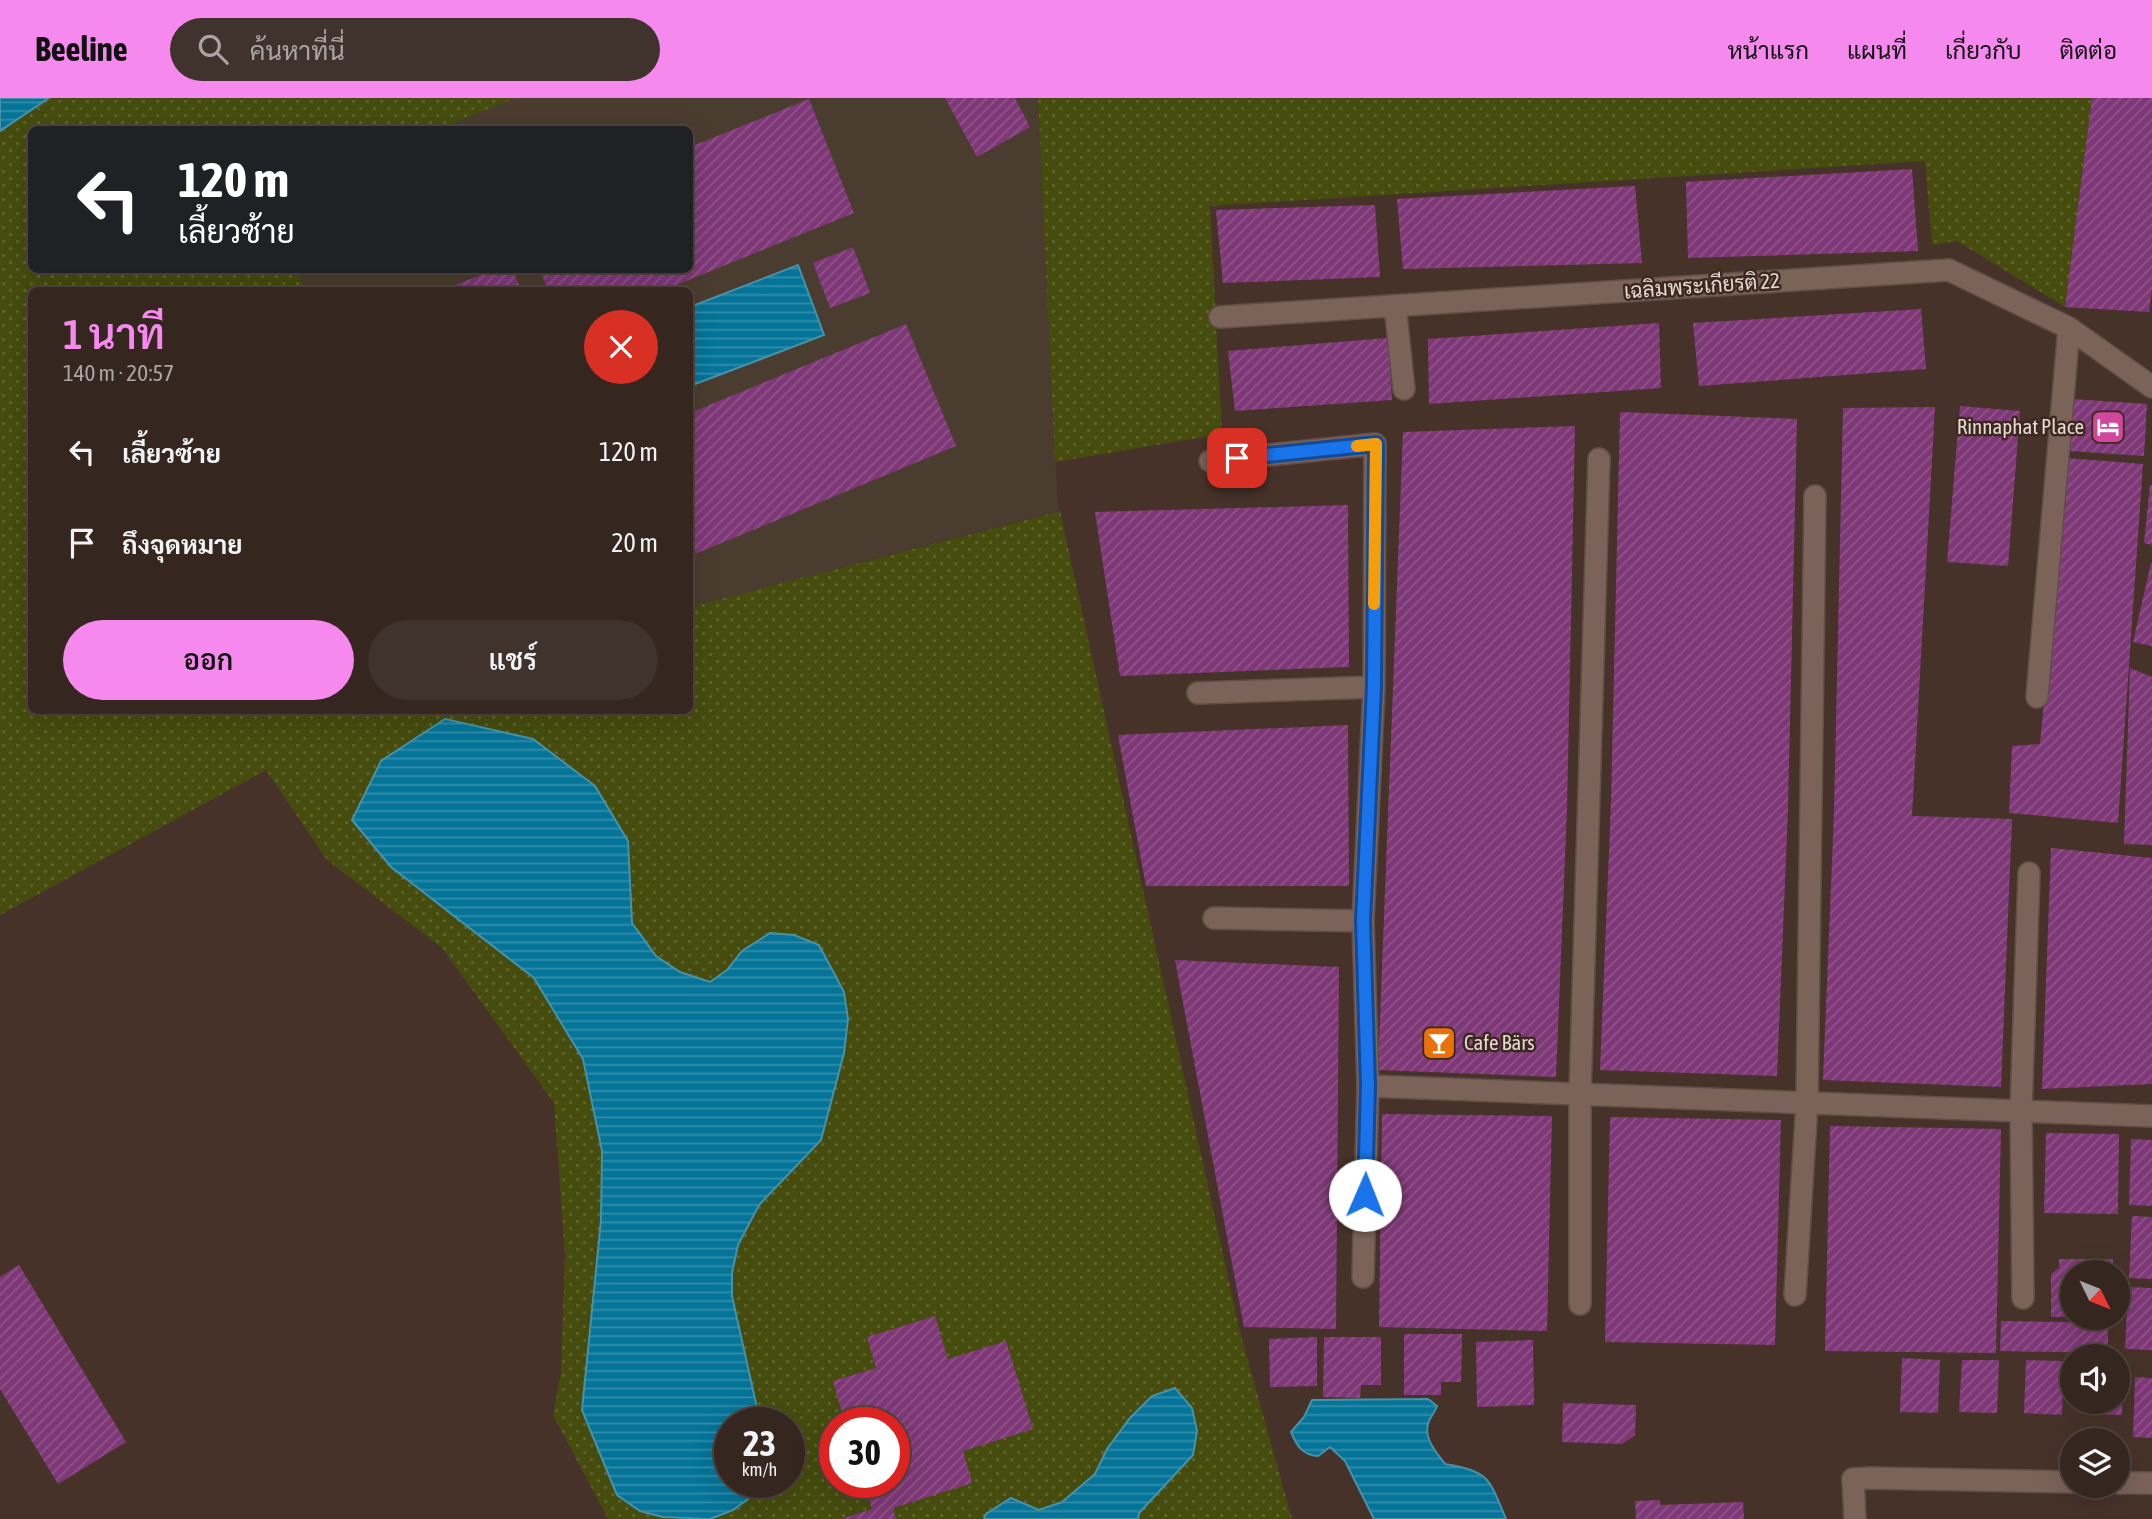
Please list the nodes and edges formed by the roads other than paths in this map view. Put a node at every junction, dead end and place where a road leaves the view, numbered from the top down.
1 (1395, 306) junction
2 (1220, 317) dead end
3 (2069, 328) junction
4 (2152, 387) edge
5 (1404, 389) dead end
6 (1598, 459) dead end
7 (1210, 461) dead end
8 (1815, 496) dead end
9 (1374, 687) junction
10 (1198, 693) dead end
11 (2037, 697) dead end
12 (2029, 873) dead end
13 (1214, 918) dead end
14 (1363, 921) junction
15 (1368, 1086) junction
16 (1580, 1094) junction
17 (1807, 1102) junction
18 (2021, 1111) junction
19 (2152, 1116) edge
20 (1363, 1277) dead end
21 (1795, 1295) dead end
22 (2023, 1298) dead end
23 (1580, 1304) dead end
24 (2060, 1482) edge
25 (2130, 1483) edge
26 (2152, 1483) edge
27 (1855, 1519) edge

1 - 2 street, เฉลิมพระเกียรติ 22
1 - 3 street, เฉลิมพระเกียรติ 22
1 - 5 street
3 - 4 street, เฉลิมพระเกียรติ 22
3 - 11 street
6 - 16 street
7 - 9 street
8 - 17 street
9 - 10 street
9 - 14 street
12 - 18 street
13 - 14 street
14 - 15 street
15 - 16 street
15 - 20 street
16 - 17 street
16 - 23 street
17 - 18 street
17 - 21 street
18 - 19 street
18 - 22 street
24 - 27 street
25 - 26 street

